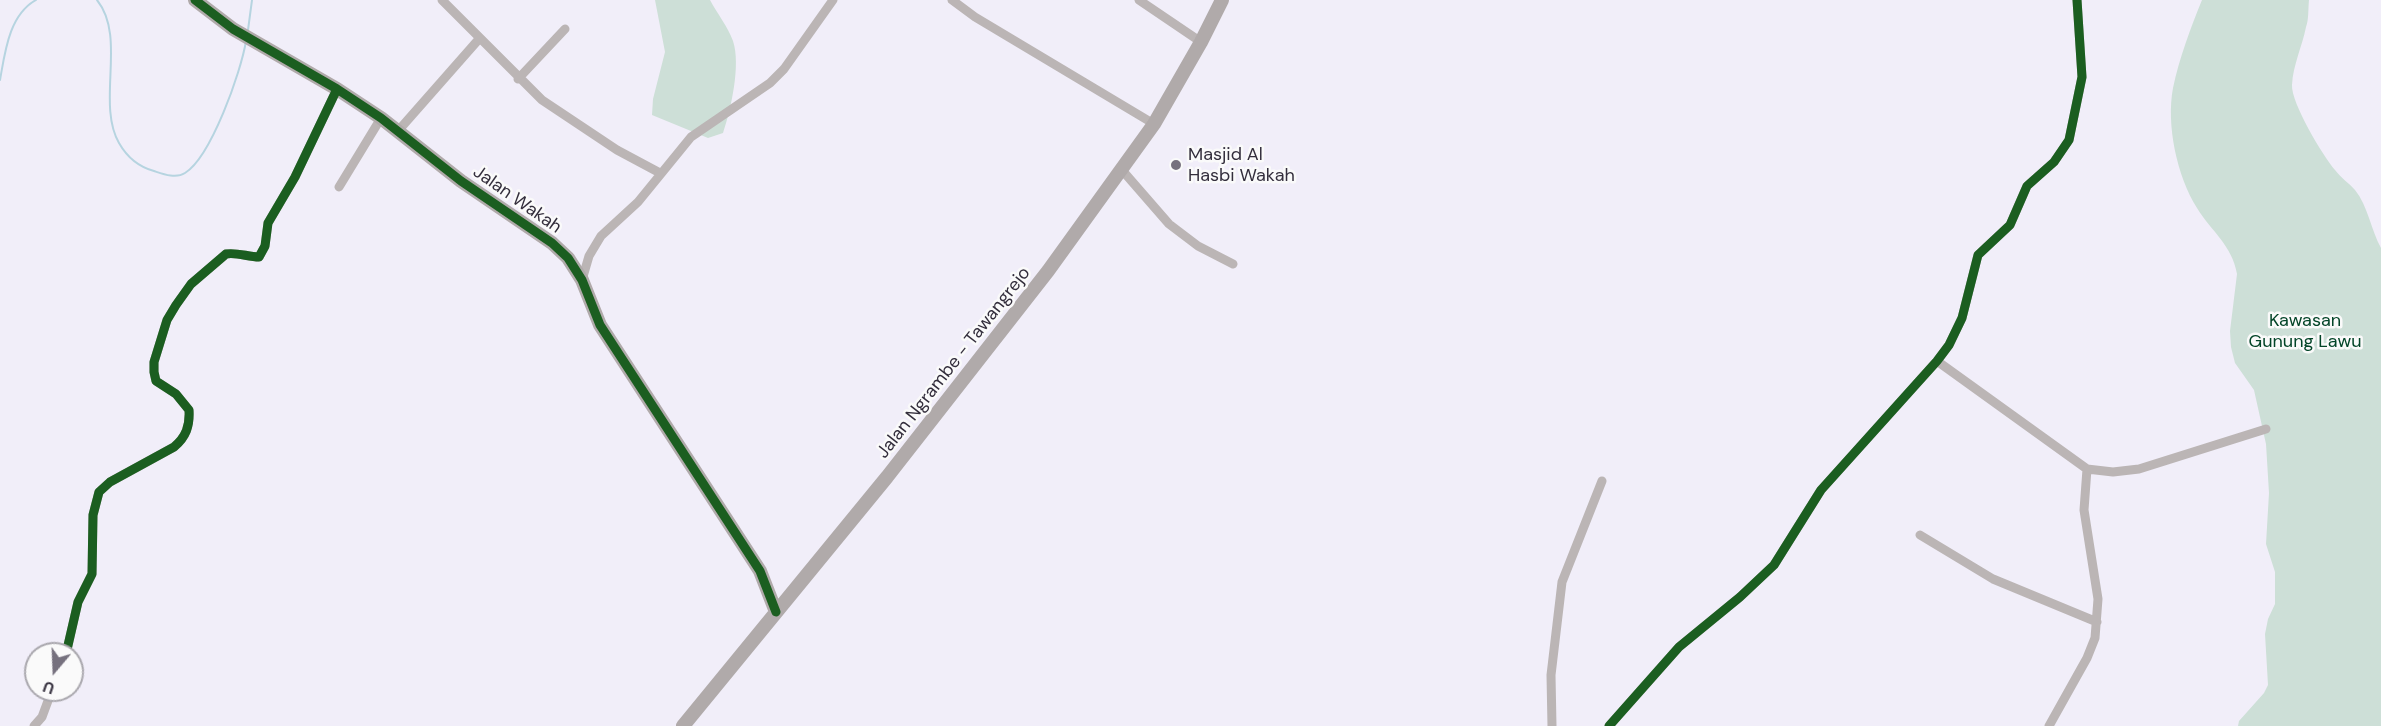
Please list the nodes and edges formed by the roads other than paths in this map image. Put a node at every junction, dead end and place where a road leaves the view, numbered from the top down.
1 (195, 0) edge
2 (442, 0) edge
3 (833, 0) edge
4 (1139, 0) edge
5 (1222, 0) edge
6 (2077, 0) edge
7 (955, 1) edge
8 (211, 5) edge
9 (565, 29) dead end
10 (479, 39) junction
11 (1201, 42) junction
12 (518, 79) junction
13 (337, 89) junction
14 (381, 118) junction
15 (1154, 124) junction
16 (398, 131) junction
17 (1122, 170) junction
18 (660, 173) junction
19 (339, 188) dead end
20 (1233, 264) dead end
21 (582, 280) junction
22 (1937, 361) junction
23 (2266, 429) dead end
24 (2087, 469) junction
25 (1602, 481) dead end
26 (1920, 535) dead end
27 (776, 612) junction
28 (2097, 622) junction
29 (69, 642) edge
30 (48, 702) edge
31 (34, 726) edge
32 (683, 726) edge
33 (1552, 726) edge
34 (1609, 726) edge
35 (2049, 726) edge

1 - 8 main road, Jalan Wakah
2 - 10 street
3 - 18 street
4 - 11 street
5 - 11 main road, Jalan Ngrambe - Tawangrejo
6 - 22 street
7 - 15 street
8 - 13 main road, Jalan Wakah
9 - 12 street
10 - 12 street
10 - 16 street
11 - 15 main road, Jalan Ngrambe - Tawangrejo
12 - 18 street
13 - 14 main road, Jalan Wakah
13 - 29 street
14 - 16 main road, Jalan Wakah
14 - 19 street
15 - 17 main road, Jalan Ngrambe - Tawangrejo
16 - 21 main road, Jalan Wakah
17 - 20 street
17 - 27 main road, Jalan Ngrambe - Tawangrejo
18 - 21 street
21 - 27 main road, Jalan Wakah
22 - 24 street
22 - 34 street
23 - 24 street
24 - 28 street
25 - 33 street
26 - 28 street
27 - 32 main road, Jalan Ngrambe - Tawangrejo
28 - 35 street
30 - 31 street

